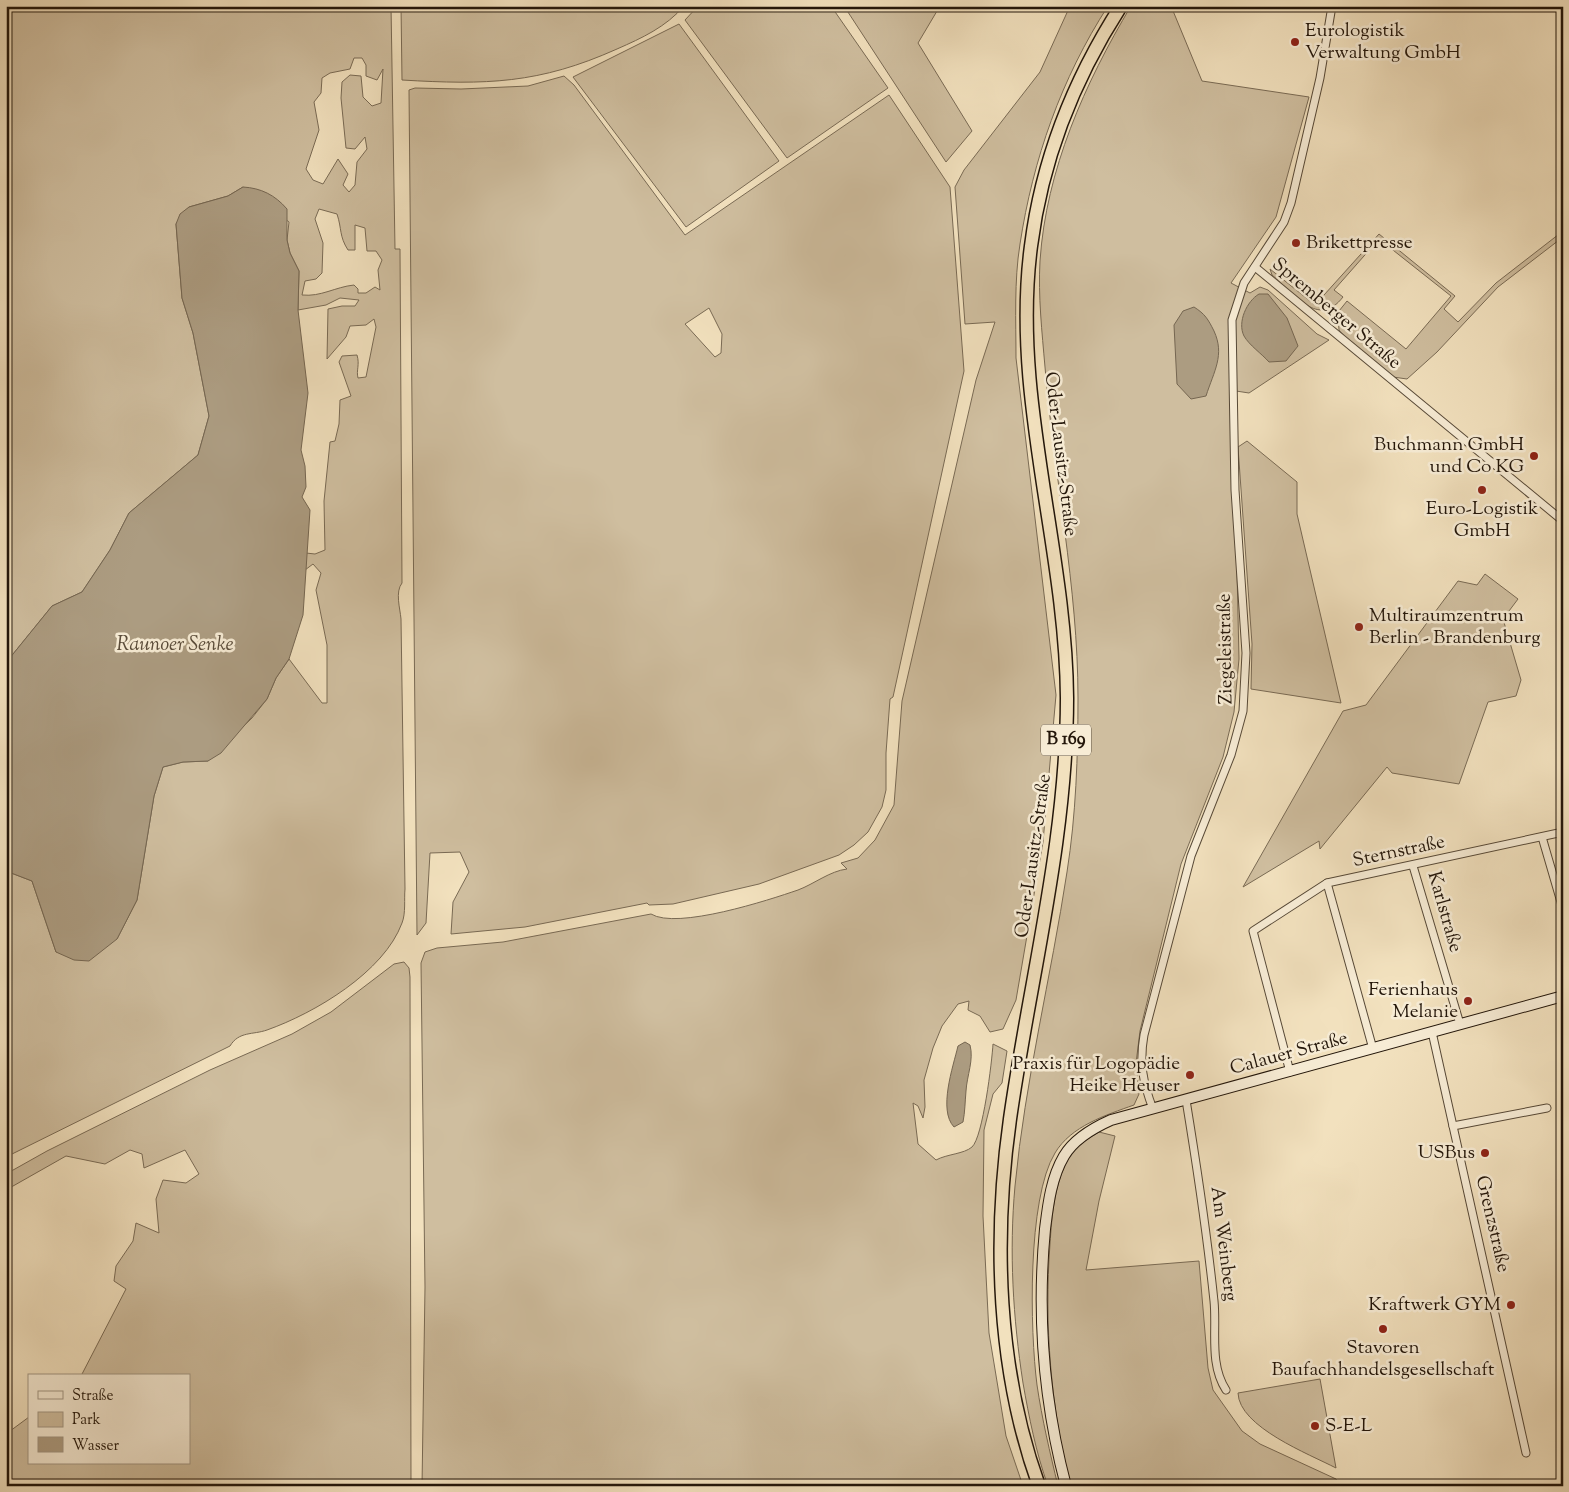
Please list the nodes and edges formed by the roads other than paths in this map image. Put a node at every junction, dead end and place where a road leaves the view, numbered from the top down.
1 (1121, 6) edge
2 (1332, 6) edge
3 (1255, 267) junction
4 (1563, 521) edge
5 (1563, 832) edge
6 (1542, 837) junction
7 (1414, 866) junction
8 (1327, 883) junction
9 (1563, 908) edge
10 (1563, 996) edge
11 (1460, 1024) junction
12 (1432, 1032) junction
13 (1373, 1049) junction
14 (1290, 1072) junction
15 (1186, 1100) junction
16 (1547, 1108) dead end
17 (1152, 1109) junction
18 (1453, 1126) junction
19 (1226, 1390) dead end
20 (1526, 1453) dead end
21 (1039, 1486) edge
22 (1066, 1486) edge

1 - 21 highway, Oder-Lausitz-Straße / B 169
2 - 3 street, Spremberger Straße
3 - 4 street, Spremberger Straße
3 - 17 street, Ziegeleistraße
5 - 6 street, Sternstraße
6 - 7 street, Sternstraße
6 - 9 street
7 - 8 street, Sternstraße
7 - 11 street, Karlstraße
8 - 13 street
8 - 14 street, Sternstraße
10 - 11 street, Calauer Straße
11 - 12 street, Calauer Straße
12 - 13 street, Calauer Straße
12 - 18 street, Grenzstraße
13 - 14 street, Calauer Straße
14 - 15 street, Calauer Straße
15 - 17 street, Calauer Straße
15 - 19 street, Am Weinberg
16 - 18 street
17 - 22 street, Calauer Straße
18 - 20 street, Grenzstraße

